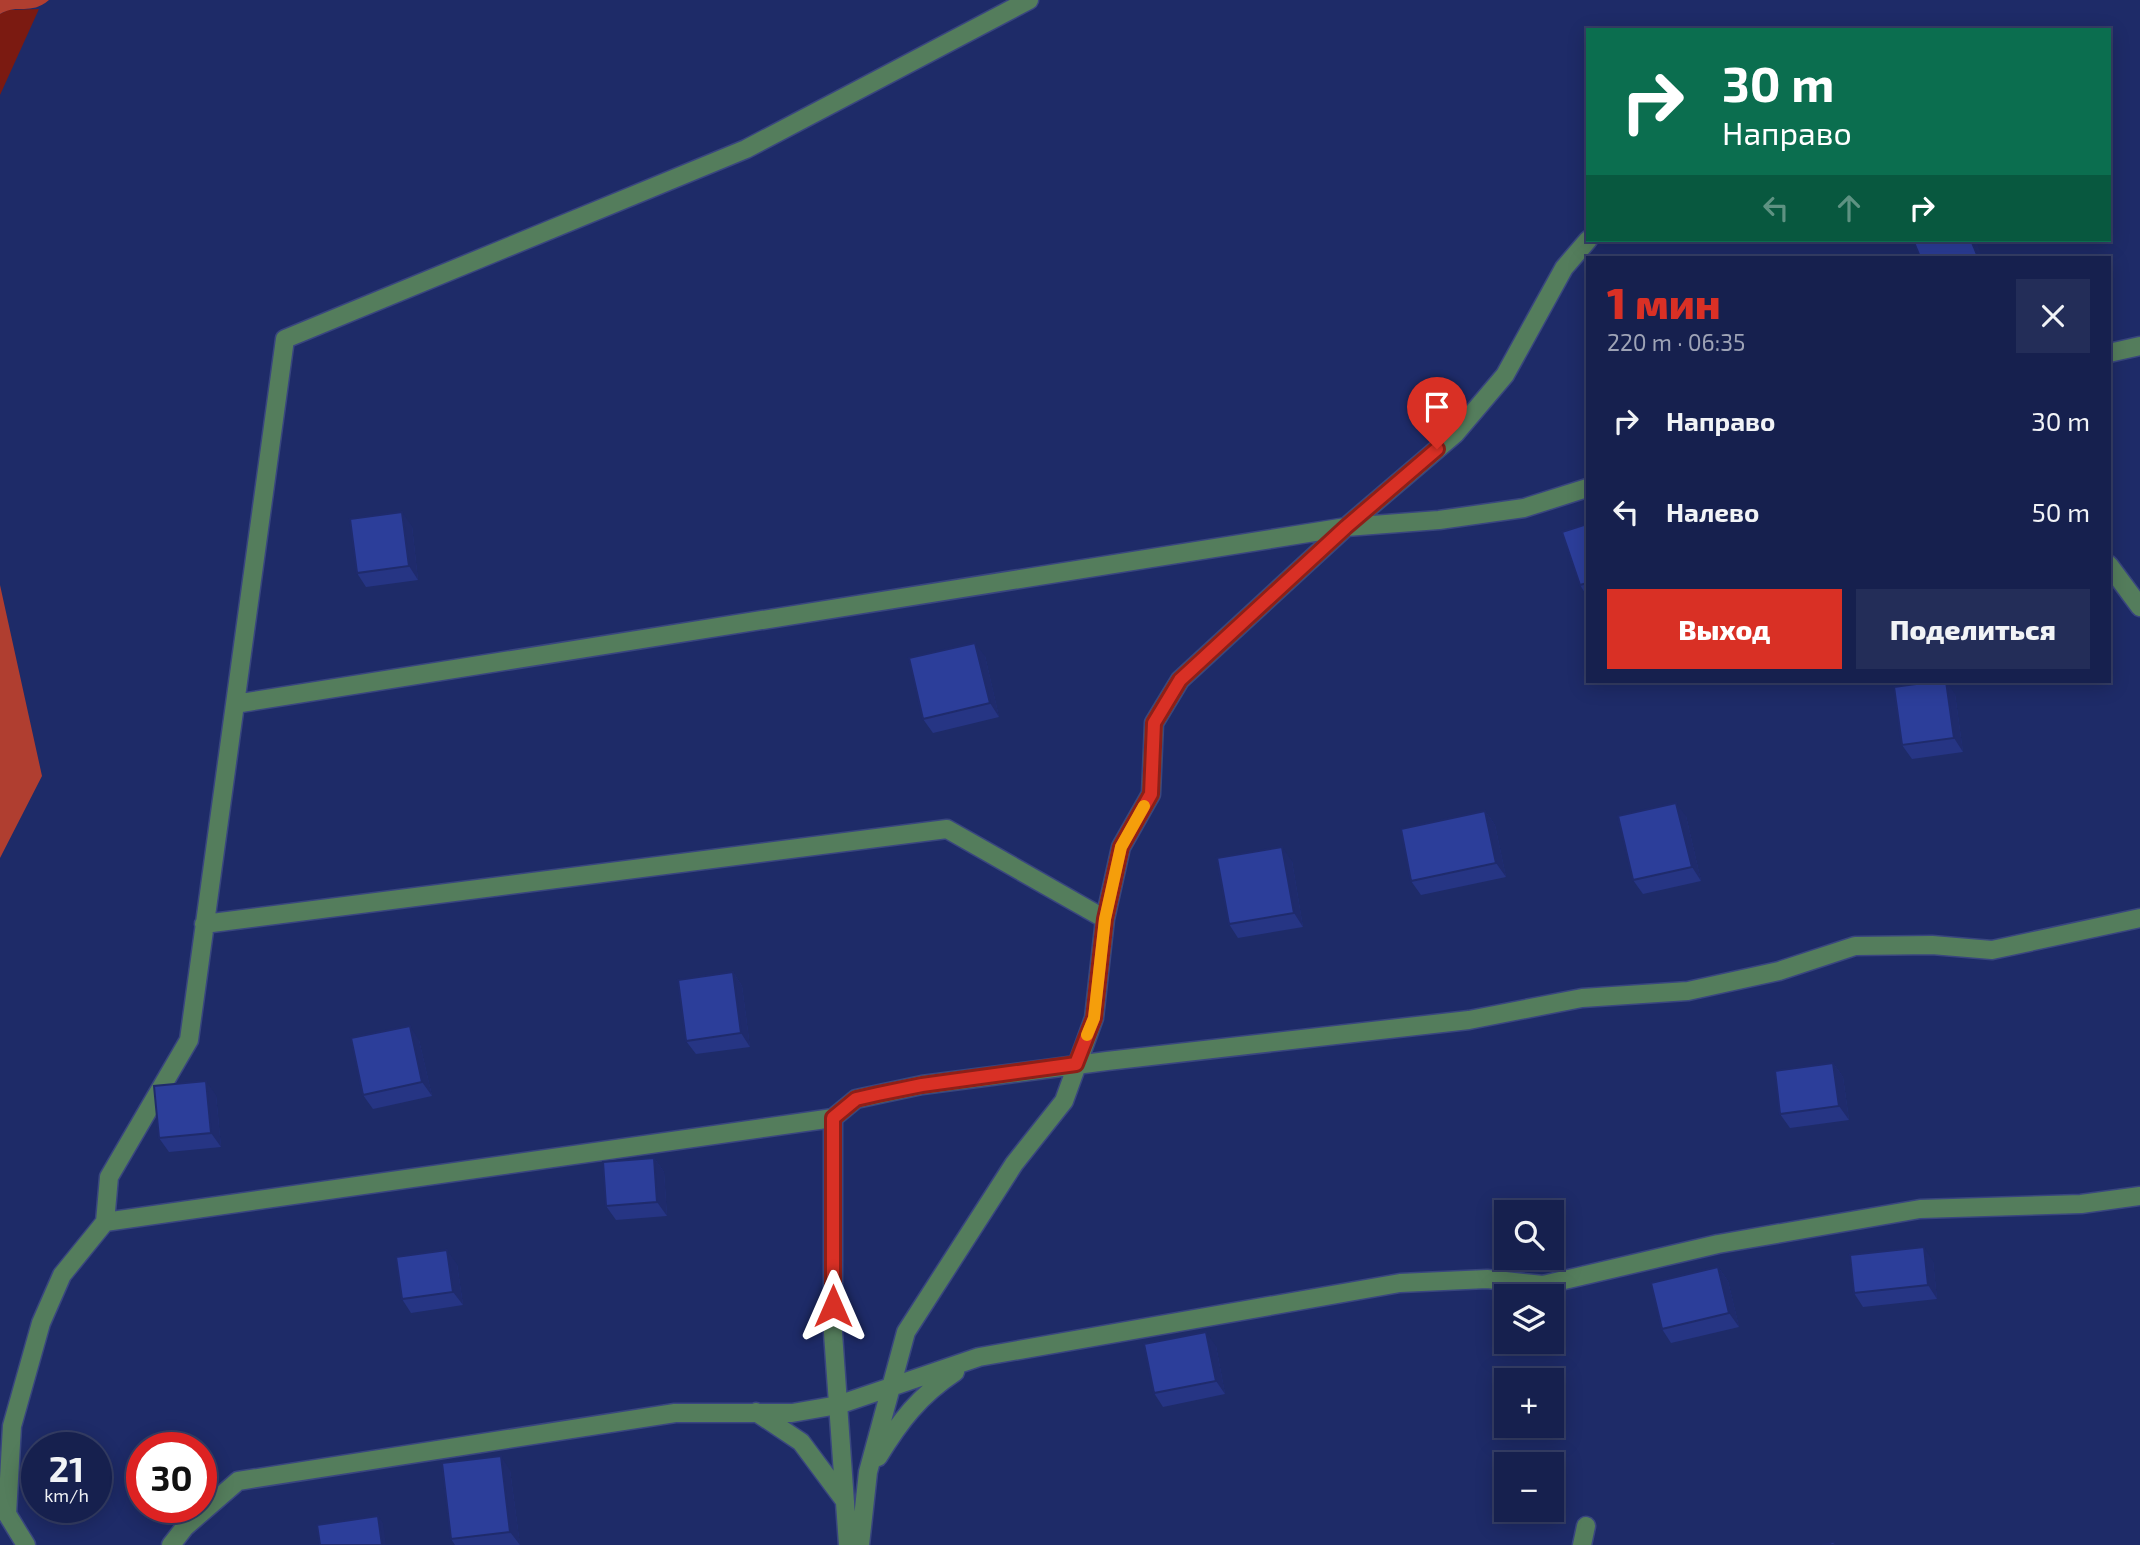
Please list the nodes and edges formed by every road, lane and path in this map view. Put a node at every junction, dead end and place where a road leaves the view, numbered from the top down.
1 (1029, 0) edge
2 (1586, 242) edge
3 (2140, 346) edge
4 (2111, 353) edge
5 (1586, 488) edge
6 (1346, 527) junction
7 (2111, 568) edge
8 (2140, 607) edge
9 (235, 704) junction
10 (2140, 918) edge
11 (1105, 919) junction
12 (204, 924) junction
13 (1076, 1064) junction
14 (833, 1118) junction
15 (2140, 1196) edge
16 (105, 1222) junction
17 (979, 1357) junction
18 (892, 1386) junction
19 (838, 1405) junction
20 (756, 1412) junction
21 (868, 1472) junction
22 (845, 1501) junction
23 (1586, 1526) dead end
24 (26, 1545) edge
25 (172, 1545) edge
26 (848, 1545) edge
27 (860, 1545) edge
28 (1582, 1545) edge

1 - 9 street
2 - 6 street
3 - 4 street
5 - 6 street
6 - 9 street
6 - 11 street
7 - 8 street
9 - 12 street
10 - 13 street
11 - 12 street
11 - 13 street
12 - 16 street
13 - 14 street
13 - 18 street
14 - 16 street
14 - 19 street
15 - 17 street
16 - 24 street
17 - 18 street
17 - 21 street
18 - 19 street
18 - 21 street
19 - 20 street
19 - 22 street
20 - 22 street
20 - 25 street
21 - 27 street
22 - 26 street
23 - 28 street

